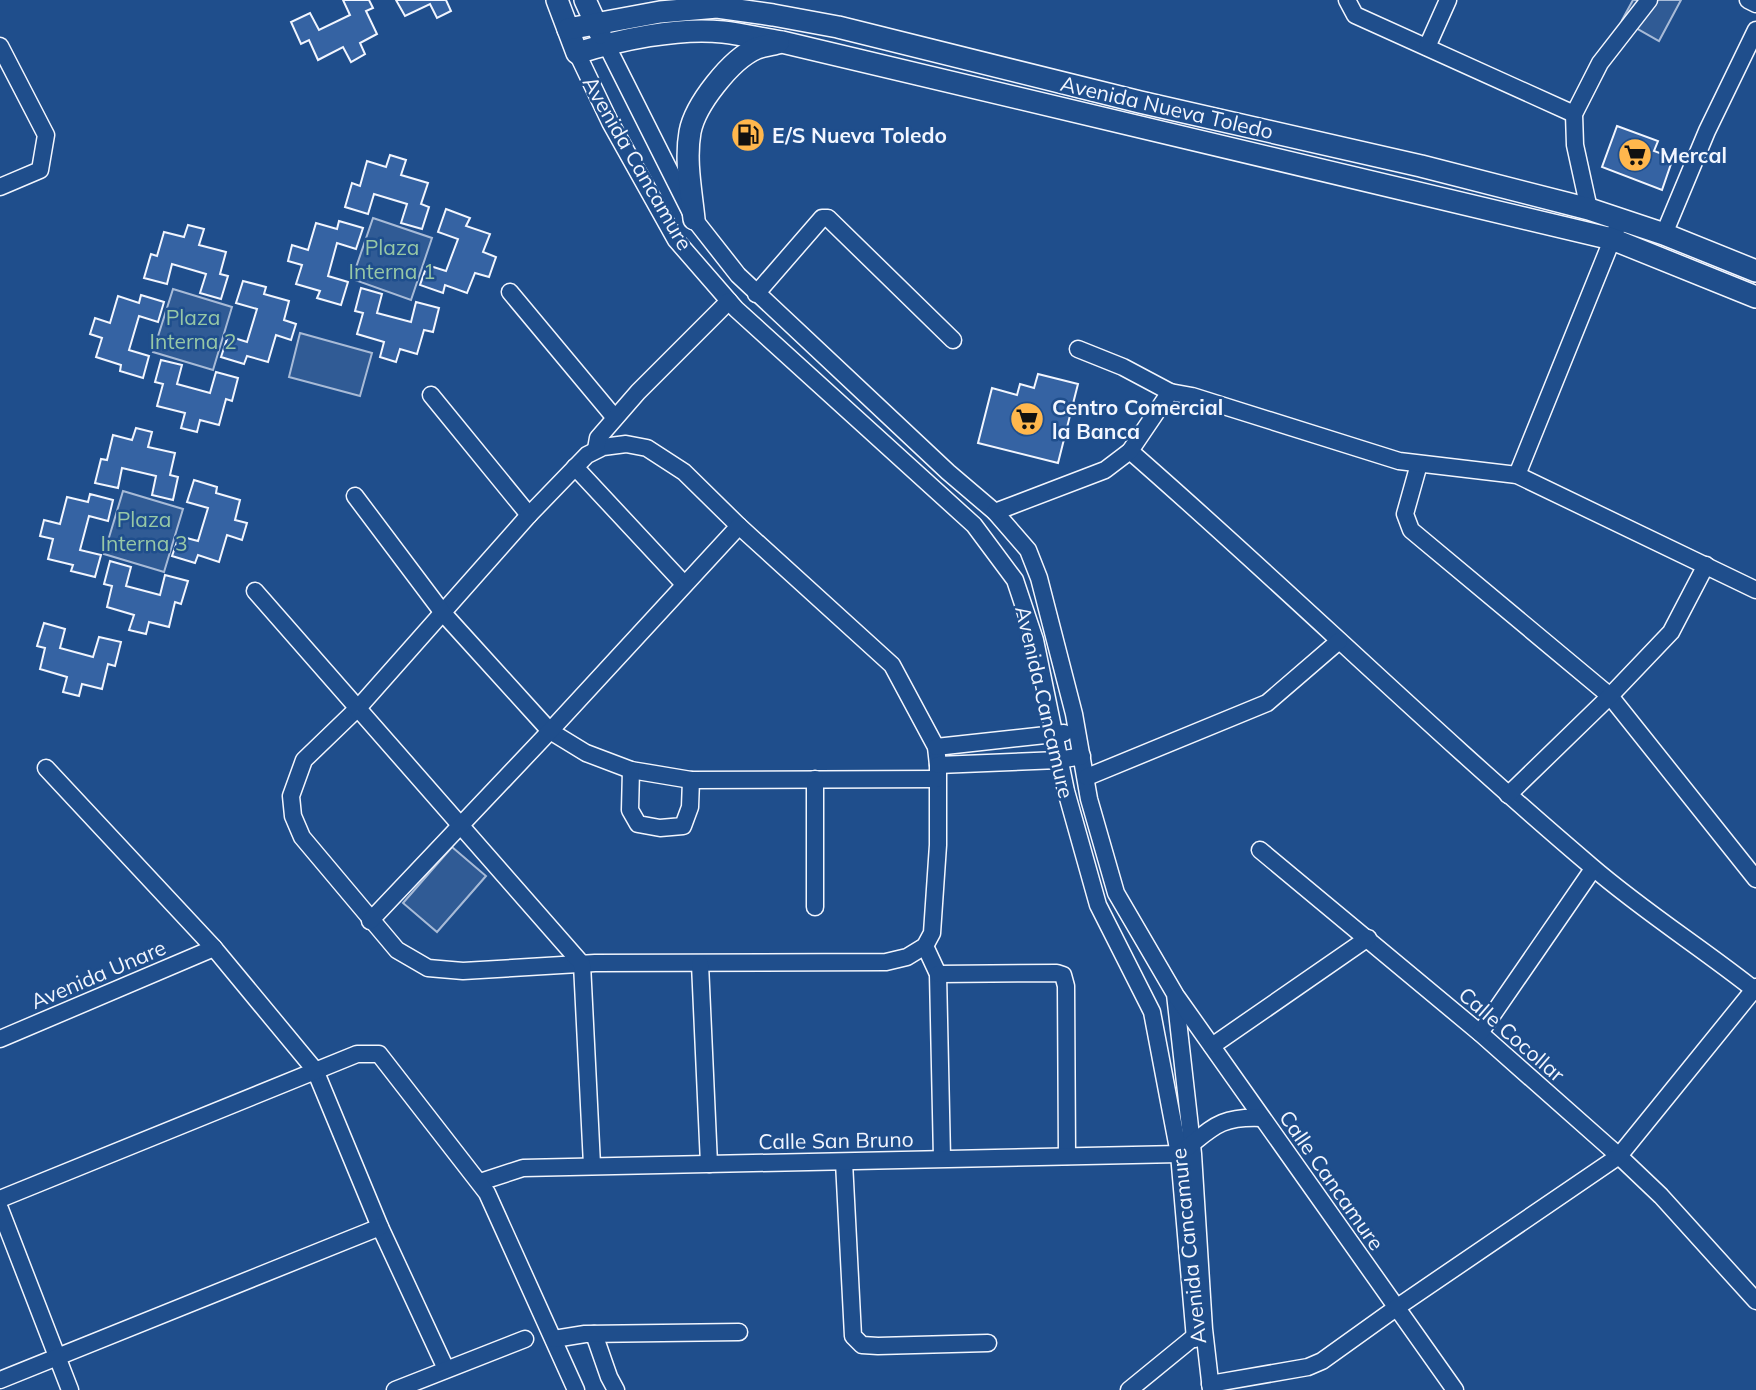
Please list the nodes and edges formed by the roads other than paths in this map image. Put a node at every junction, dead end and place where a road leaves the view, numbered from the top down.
1 (557, 0) edge
2 (585, 0) edge
3 (743, 0) edge
4 (1347, 0) edge
5 (1448, 0) edge
6 (1649, 0) edge
7 (1748, 0) edge
8 (1756, 4) edge
9 (773, 15) junction
10 (595, 24) junction
11 (568, 29) junction
12 (1756, 30) edge
13 (782, 42) junction
14 (606, 44) junction
15 (0, 46) edge
16 (1427, 47) junction
17 (577, 53) junction
18 (1574, 114) junction
19 (0, 187) edge
20 (1589, 209) junction
21 (1620, 218) junction
22 (694, 219) junction
23 (1664, 234) junction
24 (1612, 239) junction
25 (1756, 271) edge
26 (510, 292) dead end
27 (756, 294) junction
28 (1756, 296) edge
29 (729, 301) junction
30 (953, 340) dead end
31 (1078, 349) dead end
32 (1170, 391) junction
33 (431, 395) dead end
34 (615, 418) junction
35 (596, 449) junction
36 (1130, 451) junction
37 (1419, 464) junction
38 (575, 467) junction
39 (1517, 475) junction
40 (355, 496) dead end
41 (995, 512) junction
42 (529, 515) junction
43 (739, 526) junction
44 (1706, 565) junction
45 (684, 584) junction
46 (1756, 590) edge
47 (255, 591) dead end
48 (443, 612) junction
49 (1339, 641) junction
50 (1610, 696) junction
51 (359, 707) junction
52 (550, 731) junction
53 (1077, 731) junction
54 (1055, 735) junction
55 (1013, 738) junction
56 (936, 747) junction
57 (1082, 756) junction
58 (1016, 760) junction
59 (1059, 760) junction
60 (46, 768) dead end
61 (631, 770) junction
62 (938, 772) junction
63 (1087, 777) junction
64 (815, 779) junction
65 (691, 780) junction
66 (1508, 795) junction
67 (460, 824) junction
68 (1260, 850) dead end
69 (1593, 869) junction
70 (1756, 879) edge
71 (815, 907) dead end
72 (370, 920) junction
73 (1368, 938) junction
74 (925, 946) junction
75 (214, 948) junction
76 (582, 964) junction
77 (700, 964) junction
78 (939, 974) junction
79 (1755, 989) edge
80 (1175, 994) junction
81 (1480, 1033) junction
82 (0, 1039) edge
83 (1212, 1046) junction
84 (314, 1070) junction
85 (1262, 1118) junction
86 (1186, 1149) junction
87 (1067, 1156) junction
88 (1619, 1156) junction
89 (942, 1158) junction
90 (844, 1161) junction
91 (709, 1164) junction
92 (592, 1165) junction
93 (480, 1182) junction
94 (0, 1199) edge
95 (0, 1209) edge
96 (380, 1227) junction
97 (1756, 1301) edge
98 (1396, 1308) junction
99 (739, 1332) dead end
100 (1199, 1332) junction
101 (594, 1334) junction
102 (525, 1339) dead end
103 (554, 1339) junction
104 (988, 1343) dead end
105 (58, 1357) junction
106 (446, 1369) junction
107 (0, 1380) edge
108 (1211, 1387) edge
109 (70, 1390) edge
110 (395, 1390) edge
111 (576, 1390) edge
112 (616, 1390) edge
113 (1129, 1390) edge
114 (1455, 1390) edge

1 - 11 main road, Avenida Cancamure
2 - 10 main road, Avenida Cancamure
3 - 9 main road
4 - 16 street
5 - 16 street
6 - 18 street
7 - 8 street
9 - 10 main road, Avenida Nueva Toledo
9 - 20 main road, Avenida Nueva Toledo
10 - 11 main road, Avenida Nueva Toledo
10 - 14 main road, Avenida Cancamure
11 - 17 main road, Avenida Cancamure
12 - 23 street
13 - 14 main road, Avenida Nueva Toledo
13 - 22 main road
13 - 24 main road, Avenida Nueva Toledo
14 - 17 main road, Avenida Nueva Toledo
14 - 22 street, Avenida Cancamure
15 - 19 street
16 - 18 street
17 - 29 street, Avenida Cancamure
18 - 20 street
20 - 21 main road, Avenida Nueva Toledo
21 - 23 main road, Avenida Nueva Toledo
21 - 24 street
22 - 27 street, Avenida Cancamure
23 - 25 main road, Avenida Nueva Toledo
24 - 28 main road, Avenida Nueva Toledo
24 - 39 street
26 - 34 street
27 - 30 street
27 - 41 street, Avenida Cancamure
29 - 34 street
29 - 54 street, Avenida Cancamure
31 - 32 street
32 - 36 street
32 - 37 street
33 - 42 street
34 - 35 street
35 - 38 street
35 - 43 street
36 - 41 street
36 - 49 street
37 - 39 street
37 - 50 street
38 - 42 street
38 - 45 street
39 - 44 street
40 - 48 street
41 - 53 street, Avenida Cancamure
42 - 48 street
43 - 45 street
43 - 56 street
44 - 46 street
44 - 50 street
45 - 52 street
47 - 51 street
48 - 51 street
48 - 52 street
49 - 63 street
49 - 66 street
50 - 66 street
50 - 70 street
51 - 67 street
51 - 72 street
52 - 61 street
52 - 67 street
53 - 54 street
53 - 57 street, Avenida Cancamure
54 - 55 street
54 - 59 street, Avenida Cancamure
55 - 56 street
55 - 58 street
56 - 62 street
57 - 59 street
57 - 63 street, Avenida Cancamure
58 - 59 street
58 - 62 street
59 - 86 street, Avenida Cancamure
60 - 75 street
61 - 65 street
61 - 65 street
62 - 64 street
62 - 74 street
63 - 80 street, Avenida Cancamure
64 - 65 street
64 - 71 street
66 - 69 street
67 - 72 street
67 - 76 street
68 - 73 street, Calle Cocollar
69 - 79 street
69 - 81 street
72 - 76 street
73 - 81 street, Calle Cocollar
73 - 83 street
74 - 77 street
74 - 78 street
75 - 82 street, Avenida Unare
75 - 84 street
76 - 77 street
76 - 92 street
77 - 91 street
78 - 87 street
78 - 89 street
79 - 88 street
80 - 83 street, Calle Cancamure
80 - 86 street, Avenida Cancamure
81 - 88 street, Calle Cocollar
83 - 85 street, Calle Cancamure
84 - 93 street
84 - 94 street
84 - 96 street
85 - 86 street
85 - 98 street, Calle Cancamure
86 - 87 street, Calle San Bruno
86 - 100 street, Avenida Cancamure
87 - 89 street, Calle San Bruno
88 - 97 street, Calle Cocollar
88 - 98 street
89 - 90 street, Calle San Bruno
90 - 91 street, Calle San Bruno
90 - 104 street
91 - 92 street, Calle San Bruno
92 - 93 street, Calle San Bruno
93 - 103 street
95 - 105 street
96 - 105 street
96 - 106 street
98 - 108 street
98 - 114 street, Calle Cancamure
99 - 101 street
100 - 108 street, Avenida Cancamure
100 - 113 street
101 - 103 street
101 - 112 street
102 - 106 street
103 - 111 street
105 - 107 street
105 - 109 street
106 - 110 street

